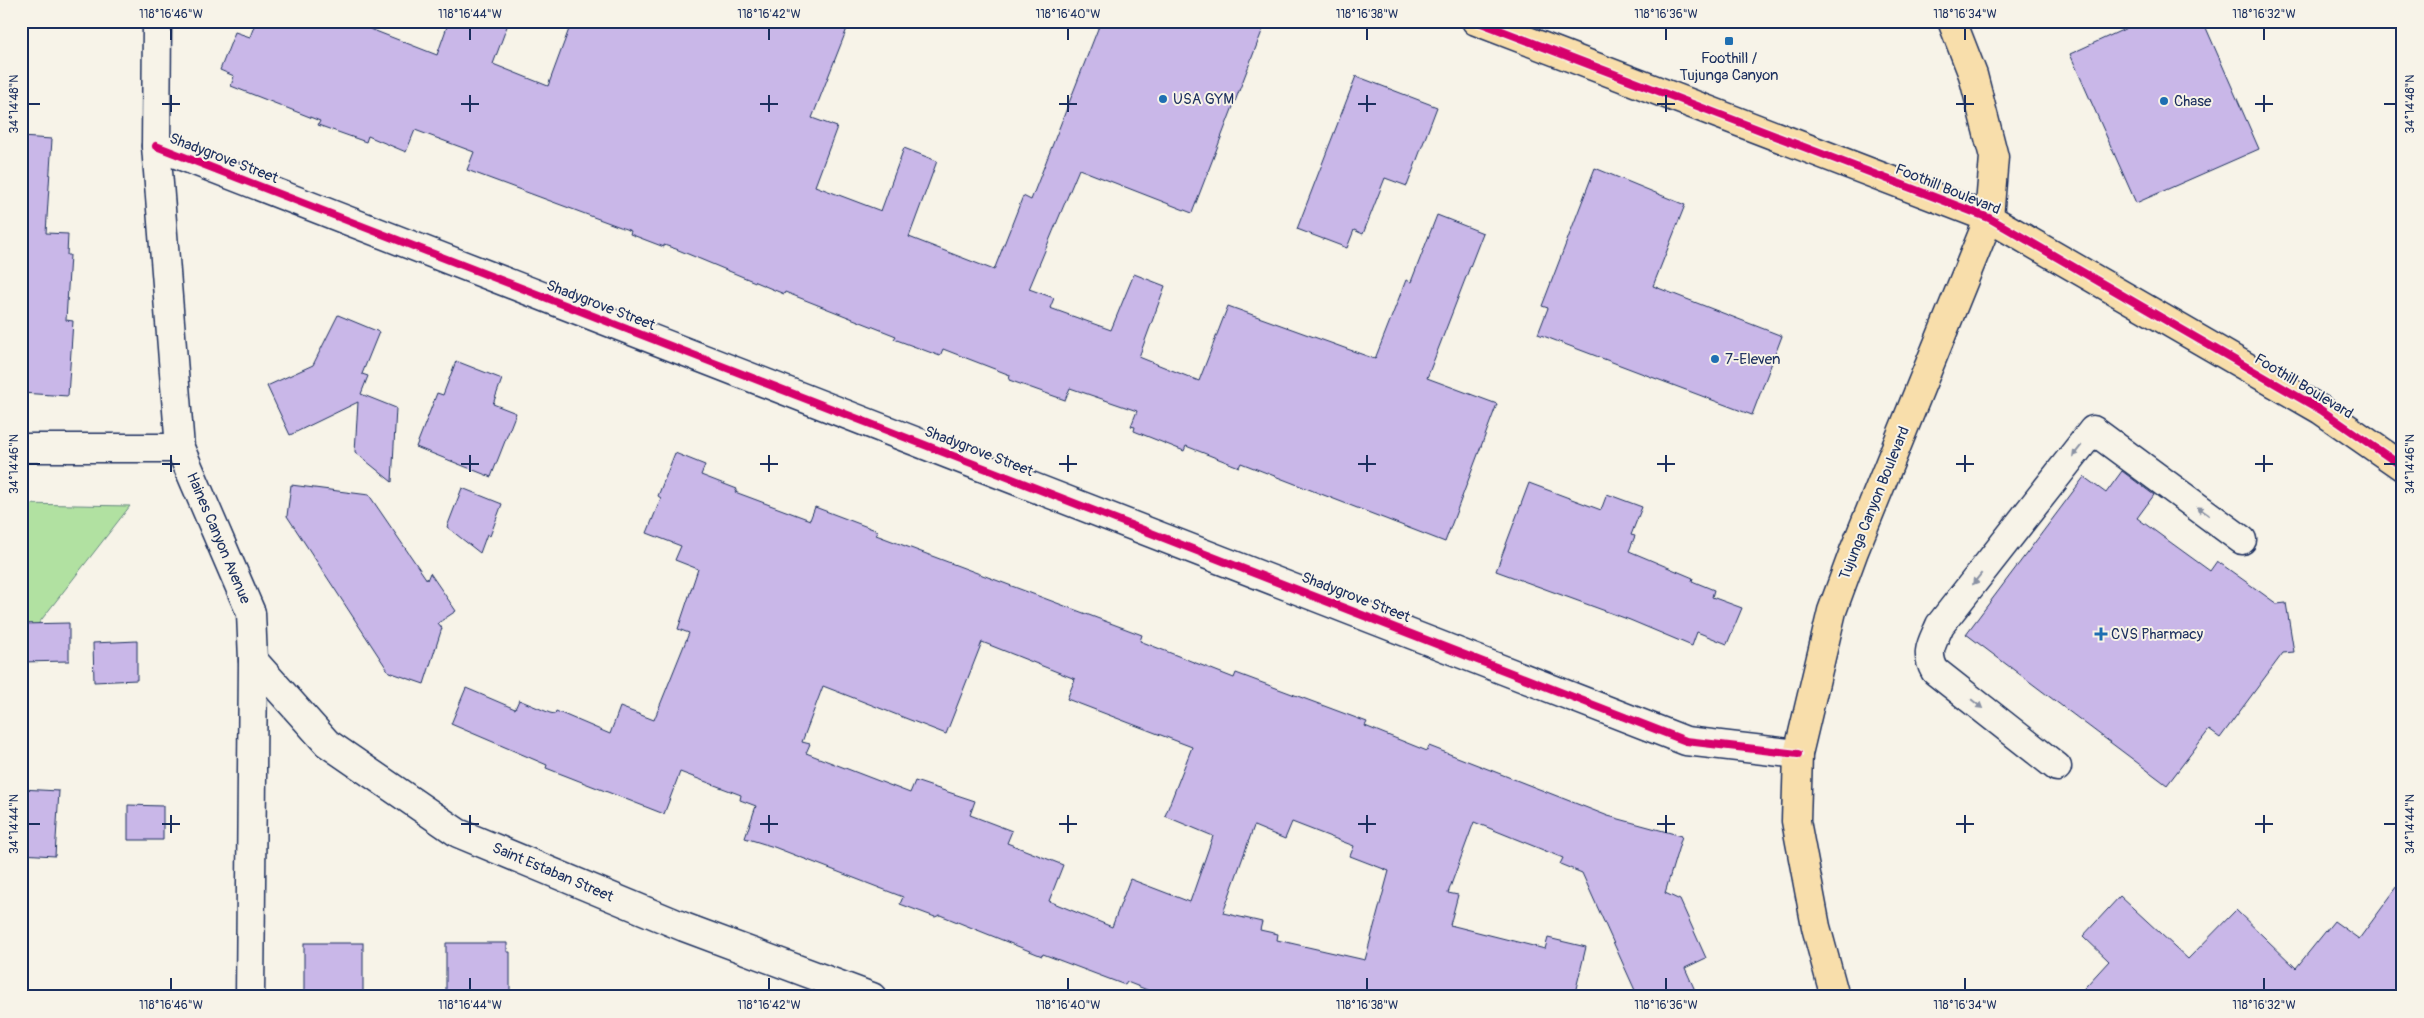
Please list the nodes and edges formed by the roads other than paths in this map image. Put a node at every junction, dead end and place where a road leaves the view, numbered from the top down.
1 (157, 21) edge
2 (1476, 21) edge
3 (1952, 21) edge
4 (156, 146) junction
5 (1989, 218) junction
6 (21, 448) edge
7 (180, 448) junction
8 (2403, 466) edge
9 (2242, 540) dead end
10 (253, 660) junction
11 (1798, 754) junction
12 (2057, 767) dead end
13 (250, 997) edge
14 (872, 997) edge
15 (1835, 997) edge

1 - 4 street, Haines Canyon Avenue
2 - 5 main road, Foothill Boulevard
3 - 5 main road, Tujunga Canyon Boulevard
4 - 7 street, Haines Canyon Avenue
4 - 11 street, Shadygrove Street
5 - 8 main road, Foothill Boulevard
5 - 11 main road, Tujunga Canyon Boulevard
6 - 7 street
7 - 10 street, Haines Canyon Avenue
9 -> 12 street
10 - 13 street, Haines Canyon Avenue
10 - 14 street, Saint Estaban Street
11 - 15 main road, Tujunga Canyon Boulevard

